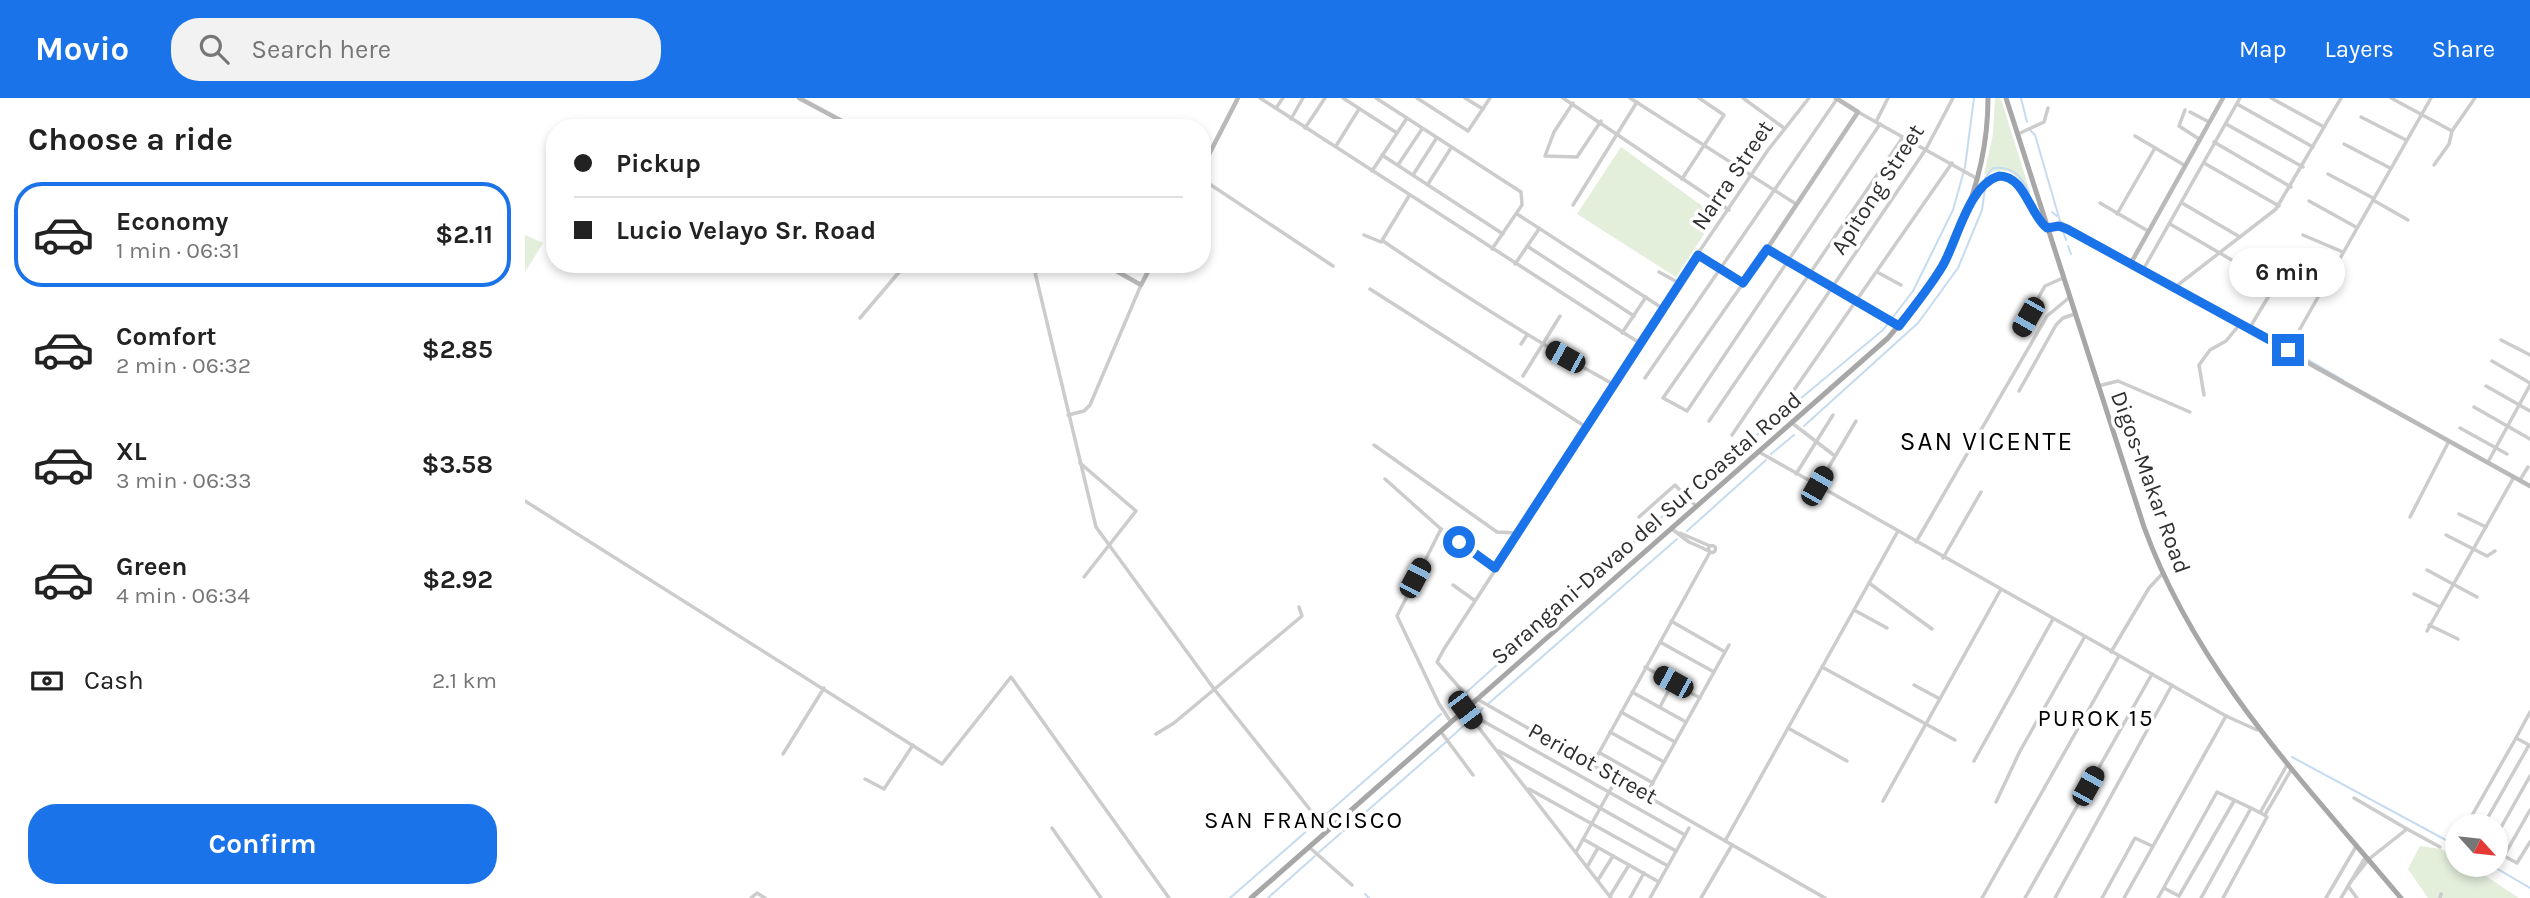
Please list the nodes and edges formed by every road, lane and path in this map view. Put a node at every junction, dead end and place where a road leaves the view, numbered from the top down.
1 (799, 98) edge
2 (1238, 98) edge
3 (1261, 98) edge
4 (1283, 98) edge
5 (1303, 98) edge
6 (1325, 98) edge
7 (1343, 98) edge
8 (1376, 98) edge
9 (1417, 98) edge
10 (1465, 98) edge
11 (1490, 98) edge
12 (1563, 98) edge
13 (1630, 98) edge
14 (1699, 98) edge
15 (1743, 98) edge
16 (1809, 98) edge
17 (1837, 98) edge
18 (1888, 98) edge
19 (1953, 98) edge
20 (1987, 98) edge
21 (2006, 98) edge
22 (2223, 98) edge
23 (2241, 98) edge
24 (2271, 98) edge
25 (2341, 98) edge
26 (2391, 98) edge
27 (2431, 98) edge
28 (2475, 98) edge
29 (1637, 102) junction
30 (1573, 103) junction
31 (2237, 104) junction
32 (1276, 108) junction
33 (2048, 108) dead end
34 (1360, 109) junction
35 (1483, 109) junction
36 (2185, 110) dead end
37 (1858, 112) junction
38 (2190, 112) dead end
39 (2421, 114) junction
40 (2361, 117) dead end
41 (1291, 118) junction
42 (1407, 118) junction
43 (838, 119) edge
44 (1601, 121) junction
45 (2209, 122) junction
46 (1878, 123) junction
47 (2226, 124) junction
48 (2324, 127) junction
49 (1305, 128) junction
50 (1422, 128) junction
51 (1784, 128) junction
52 (2452, 131) junction
53 (1397, 133) junction
54 (1618, 133) junction
55 (2018, 134) junction
56 (2135, 136) dead end
57 (1903, 137) junction
58 (1437, 138) junction
59 (2199, 139) junction
60 (2406, 140) junction
61 (2214, 142) junction
62 (1703, 144) junction
63 (2344, 144) dead end
64 (1336, 146) junction
65 (1452, 147) junction
66 (2313, 147) junction
67 (2155, 148) junction
68 (1926, 149) junction
69 (1211, 150) edge
70 (1382, 155) junction
71 (1952, 163) junction
72 (2204, 163) junction
73 (1398, 165) junction
74 (2185, 165) junction
75 (2434, 165) dead end
76 (2303, 167) junction
77 (2390, 168) junction
78 (1372, 171) junction
79 (2329, 174) dead end
80 (1413, 175) junction
81 (1751, 176) junction
82 (1976, 178) junction
83 (1682, 179) junction
84 (1428, 184) junction
85 (1211, 185) edge
86 (2292, 187) junction
87 (1775, 191) junction
88 (1409, 196) junction
89 (2373, 199) junction
90 (2309, 201) dead end
91 (2100, 203) dead end
92 (2182, 203) junction
93 (1573, 205) dead end
94 (1797, 205) junction
95 (2279, 206) junction
96 (1729, 210) junction
97 (1966, 213) junction
98 (1517, 214) junction
99 (2117, 214) junction
100 (2408, 220) dead end
101 (2170, 224) junction
102 (2357, 227) junction
103 (2047, 228) junction
104 (1539, 229) junction
105 (2148, 232) junction
106 (1364, 234) dead end
107 (1503, 234) junction
108 (2303, 235) dead end
109 (2240, 237) junction
110 (1383, 241) junction
111 (1527, 246) junction
112 (1492, 249) junction
113 (1767, 249) junction
114 (2220, 252) junction
115 (2343, 252) junction
116 (1698, 255) junction
117 (1787, 261) junction
118 (2131, 263) junction
119 (1515, 264) junction
120 (1333, 266) dead end
121 (1721, 270) junction
122 (2143, 271) junction
123 (1659, 272) dead end
124 (1877, 272) junction
125 (898, 273) edge
126 (1035, 273) edge
127 (1120, 273) edge
128 (1147, 273) edge
129 (1812, 275) junction
130 (2063, 278) junction
131 (2326, 282) junction
132 (1678, 283) junction
133 (1743, 283) junction
134 (1141, 285) junction
135 (1901, 285) dead end
136 (1834, 288) junction
137 (2174, 288) junction
138 (1370, 289) dead end
139 (2273, 289) dead end
140 (2070, 297) junction
141 (1646, 298) junction
142 (1856, 301) junction
143 (1662, 308) junction
144 (2075, 314) junction
145 (1560, 316) dead end
146 (1634, 316) junction
147 (860, 318) dead end
148 (2240, 324) junction
149 (1899, 326) junction
150 (2249, 329) junction
151 (1622, 332) junction
152 (2018, 333) dead end
153 (1527, 335) junction
154 (2501, 340) dead end
155 (1638, 342) junction
156 (1521, 344) dead end
157 (1541, 344) junction
158 (2288, 350) junction
159 (2530, 355) edge
160 (2492, 361) dead end
161 (1523, 376) dead end
162 (1645, 378) dead end
163 (1613, 384) junction
164 (2530, 384) edge
165 (2098, 386) junction
166 (2486, 386) dead end
167 (2019, 391) dead end
168 (2204, 395) dead end
169 (1785, 403) dead end
170 (2519, 404) junction
171 (2474, 407) dead end
172 (2530, 411) edge
173 (2190, 412) dead end
174 (1068, 415) junction
175 (1833, 415) dead end
176 (1709, 421) dead end
177 (1856, 421) dead end
178 (1792, 423) junction
179 (2507, 426) junction
180 (1586, 427) junction
181 (2460, 428) dead end
182 (1732, 435) dead end
183 (2530, 439) edge
184 (2449, 441) junction
185 (1817, 443) junction
186 (1374, 445) dead end
187 (2495, 448) junction
188 (1759, 453) junction
189 (2507, 454) dead end
190 (1835, 456) junction
191 (2488, 462) junction
192 (1079, 463) junction
193 (2528, 467) dead end
194 (1796, 474) junction
195 (2514, 477) junction
196 (1385, 479) dead end
197 (2520, 480) junction
198 (1817, 486) junction
199 (2530, 486) edge
200 (1981, 492) dead end
201 (525, 501) edge
202 (1697, 507) junction
203 (2459, 514) dead end
204 (1639, 517) dead end
205 (2410, 517) dead end
206 (2486, 527) junction
207 (1672, 528) junction
208 (1441, 529) junction
209 (1898, 531) junction
210 (1517, 533) junction
211 (2446, 534) dead end
212 (1916, 542) junction
213 (1109, 547) junction
214 (2474, 549) junction
215 (2495, 551) dead end
216 (1943, 558) junction
217 (1495, 568) junction
218 (2427, 570) dead end
219 (2162, 574) junction
220 (1084, 577) dead end
221 (1868, 583) junction
222 (2453, 584) junction
223 (1453, 585) dead end
224 (2000, 591) junction
225 (2414, 594) dead end
226 (2477, 597) dead end
227 (1474, 600) junction
228 (1299, 607) dead end
229 (2440, 607) junction
230 (1854, 610) junction
231 (2053, 619) junction
232 (1671, 621) junction
233 (2429, 625) junction
234 (1887, 628) dead end
235 (1932, 629) dead end
236 (2427, 631) dead end
237 (2085, 637) junction
238 (2458, 639) dead end
239 (1660, 642) junction
240 (1729, 645) dead end
241 (1725, 652) junction
242 (2111, 652) junction
243 (2119, 656) junction
244 (1645, 667) junction
245 (1822, 667) junction
246 (1714, 672) junction
247 (2152, 674) junction
248 (1673, 682) junction
249 (1914, 685) dead end
250 (2172, 685) junction
251 (824, 688) junction
252 (1214, 689) junction
253 (1632, 692) junction
254 (1700, 698) junction
255 (1940, 699) junction
256 (1472, 704) junction
257 (1660, 707) junction
258 (1694, 708) junction
259 (1621, 712) junction
260 (1700, 712) dead end
261 (2530, 712) edge
262 (2226, 716) junction
263 (1483, 721) junction
264 (1451, 722) junction
265 (1686, 722) junction
266 (1926, 724) junction
267 (1478, 726) junction
268 (1788, 728) junction
269 (2257, 730) junction
270 (1441, 732) junction
271 (1610, 732) junction
272 (1156, 734) dead end
273 (2516, 738) junction
274 (1955, 740) dead end
275 (1675, 742) junction
276 (913, 745) junction
277 (2530, 745) edge
278 (1497, 750) junction
279 (1599, 752) junction
280 (783, 754) dead end
281 (1595, 760) dead end
282 (1847, 761) dead end
283 (1974, 761) dead end
284 (1664, 762) junction
285 (2289, 767) junction
286 (1473, 775) dead end
287 (2530, 776) edge
288 (865, 779) dead end
289 (1653, 783) junction
290 (1613, 785) dead end
291 (1526, 788) junction
292 (2211, 789) dead end
293 (1649, 790) dead end
294 (1609, 792) junction
295 (2217, 792) junction
296 (2354, 798) dead end
297 (1883, 801) dead end
298 (2234, 801) junction
299 (1996, 802) dead end
300 (1600, 808) junction
301 (2250, 810) junction
302 (2530, 810) edge
303 (2261, 811) junction
304 (2266, 814) junction
305 (2473, 814) edge
306 (2490, 814) edge
307 (2508, 815) edge
308 (1592, 823) junction
309 (1052, 828) dead end
310 (1689, 828) dead end
311 (2407, 829) junction
312 (1327, 831) junction
313 (1685, 835) junction
314 (1583, 839) junction
315 (1725, 841) junction
316 (2530, 842) edge
317 (1731, 845) junction
318 (2357, 845) junction
319 (2152, 846) junction
320 (1309, 847) junction
321 (2440, 847) dead end
322 (1598, 848) junction
323 (2508, 849) edge
324 (1676, 850) junction
325 (1576, 852) junction
326 (1613, 856) junction
327 (2368, 858) junction
328 (2508, 858) edge
329 (1629, 865) junction
330 (1668, 866) junction
331 (1587, 867) junction
332 (1644, 873) junction
333 (1598, 880) junction
334 (1659, 882) junction
335 (1352, 885) dead end
336 (2348, 885) junction
337 (2163, 888) junction
338 (1610, 897) edge
339 (2181, 897) edge
340 (751, 898) edge
341 (765, 898) edge
342 (1101, 898) edge
343 (1169, 898) edge
344 (1251, 898) edge
345 (1630, 898) edge
346 (1650, 898) edge
347 (1701, 898) edge
348 (1825, 898) edge
349 (1982, 898) edge
350 (2025, 898) edge
351 (2055, 898) edge
352 (2102, 898) edge
353 (2123, 898) edge
354 (2158, 898) edge
355 (2201, 898) edge
356 (2223, 898) edge
357 (2326, 898) edge
358 (2341, 898) edge
359 (2357, 898) edge
360 (2402, 898) edge

1 - 43 street
2 - 69 street
3 - 32 street
4 - 32 street
5 - 41 street
6 - 49 street
7 - 34 street
8 - 42 street
9 - 35 street
10 - 35 street
11 - 35 street
12 - 30 street
13 - 29 street
14 - 62 street
15 - 51 street
16 - 51 street, Narra Street
17 - 37 street
17 - 87 street
18 - 46 street
19 - 68 street, Apitong Street
20 - 82 main road, Sarangani-Davao del Sur Coastal Road
21 - 55 main road, Digos-Makar Road
22 - 45 street
23 - 31 street
24 - 48 street
25 - 48 street
26 - 39 street
27 - 39 street
28 - 52 street
29 - 54 street
29 - 62 street
30 - 44 street
30 - 44 street
31 - 47 street
31 - 66 street
32 - 41 street
33 - 55 street
34 - 53 street
34 - 64 street
36 - 59 street
37 - 46 street
37 - 94 street
38 - 45 street
39 - 52 street
39 - 60 street
40 - 60 street
41 - 49 street
42 - 50 street
42 - 53 street
44 - 54 street
45 - 59 street
46 - 57 street
46 - 117 street
47 - 61 street
47 - 76 street
48 - 66 street
49 - 64 street
50 - 58 street
50 - 73 street
51 - 81 street, Narra Street
52 - 75 street
53 - 70 street
54 - 83 street
54 - 93 street
55 - 103 main road, Digos-Makar Road
56 - 67 street
57 - 68 street
57 - 129 street
58 - 65 street
58 - 80 street
59 - 74 street
60 - 77 street
61 - 72 street
61 - 86 street
62 - 81 street
62 - 83 street
63 - 77 street
64 - 78 street
65 - 84 street
65 - 98 street
66 - 76 street
67 - 74 street
67 - 99 street
68 - 71 street
68 - 136 street, Apitong Street
70 - 73 street
70 - 78 street
71 - 82 street
71 - 124 street
72 - 92 street
72 - 95 street
73 - 80 street
74 - 105 street
76 - 86 street
77 - 89 street
78 - 88 street
79 - 89 street
80 - 84 street
81 - 87 street
81 - 96 street, Narra Street
82 - 97 main road, Sarangani-Davao del Sur Coastal Road
83 - 96 street
84 - 107 street
85 - 120 street
86 - 95 street
87 - 94 street
87 - 121 street
88 - 110 street
88 - 112 street
89 - 100 street
89 - 102 street
90 - 102 street
91 - 99 street
92 - 101 street
92 - 109 street
94 - 113 street
95 - 109 street
96 - 116 street, Narra Street
97 - 103 main road, Sarangani-Davao del Sur Coastal Road
97 - 149 main road, Sarangani-Davao del Sur Coastal Road
98 - 104 street
98 - 107 street
99 - 105 street
101 - 114 street
101 - 122 street
102 - 115 street
103 - 118 street
103 - 130 main road, Digos-Makar Road
104 - 111 street
104 - 141 street
105 - 118 street
106 - 110 street
107 - 112 street
108 - 115 street
109 - 114 street
110 - 153 street
111 - 119 street
111 - 146 street
112 - 119 street
113 - 117 street
113 - 133 street
114 - 131 street
114 - 137 street
115 - 131 street
116 - 121 street
116 - 132 street, Narra Street
117 - 129 street
117 - 133 street
118 - 122 street
119 - 151 street
121 - 133 street
121 - 162 street
122 - 137 street
123 - 132 street
124 - 135 street
124 - 142 street
125 - 147 street
126 - 174 street
127 - 134 street
128 - 134 street
129 - 136 street
129 - 176 street
130 - 140 main road, Digos-Makar Road
130 - 152 street
131 - 158 street
132 - 143 street, Narra Street
134 - 174 street
136 - 142 street
136 - 182 street, Apitong Street
137 - 148 street
138 - 180 street
139 - 150 street
140 - 144 main road, Digos-Makar Road
140 - 212 street
141 - 143 street
141 - 146 street
142 - 149 street
142 - 169 street
143 - 155 street, Narra Street
144 - 165 main road, Digos-Makar Road
144 - 167 street
145 - 157 street
146 - 151 street
148 - 150 street
148 - 168 street
149 - 178 main road, Sarangani-Davao del Sur Coastal Road
150 - 158 street
151 - 155 street
153 - 156 street
153 - 157 street
154 - 159 street
155 - 163 street, Narra Street
157 - 161 street
157 - 163 street
158 - 184 street
160 - 164 street
163 - 180 street, Narra Street
164 - 170 street
165 - 173 street
165 - 219 main road, Digos-Makar Road
166 - 170 street
170 - 172 street
170 - 179 street
171 - 179 street
174 - 192 street
175 - 185 street
177 - 190 street
178 - 185 street
178 - 188 main road, Sarangani-Davao del Sur Coastal Road
179 - 183 street
179 - 187 street
180 - 210 street, Narra Street
181 - 187 street
184 - 191 street
184 - 205 street
185 - 190 street
185 - 194 street
186 - 210 street
187 - 189 street
187 - 191 street
188 - 194 street
188 - 202 main road, Sarangani-Davao del Sur Coastal Road
190 - 198 street
191 - 195 street
192 - 213 street
192 - 213 street
193 - 197 street
194 - 198 street
195 - 197 street
195 - 206 street
196 - 208 street
197 - 199 street
198 - 209 street
200 - 216 street
201 - 251 street
202 - 204 street
202 - 207 main road, Sarangani-Davao del Sur Coastal Road
203 - 206 street
206 - 214 street
207 - 232 street
207 - 256 main road, Sarangani-Davao del Sur Coastal Road
208 - 217 street
208 - 264 street
209 - 212 street
209 - 221 street
210 - 217 street, Narra Street
211 - 214 street
212 - 216 street
213 - 220 street
213 - 252 street
214 - 215 street
214 - 222 street
216 - 224 street
217 - 227 street, Narra Street
218 - 222 street
219 - 242 street
219 - 269 main road, Digos-Makar Road
221 - 230 street
221 - 235 street
222 - 226 street
222 - 229 street
223 - 227 street
224 - 231 street
224 - 255 street
225 - 229 street
227 - 256 street, Narra Street
228 - 252 street
229 - 233 street
230 - 234 street
230 - 245 street
231 - 237 street
231 - 283 street
232 - 239 street
232 - 241 street
233 - 236 street
233 - 238 street
237 - 242 street
237 - 299 street
239 - 244 street
239 - 246 street
240 - 241 street
241 - 246 street
242 - 243 street
243 - 247 street
243 - 349 street
244 - 248 street
244 - 253 street
245 - 266 street
245 - 268 street
246 - 254 street
247 - 250 street
247 - 350 street
248 - 254 street
248 - 257 street
249 - 255 street
250 - 262 street
250 - 351 street
251 - 276 street
251 - 280 street
252 - 272 street
252 - 312 street
253 - 257 street
253 - 259 street
254 - 258 street
255 - 266 street
256 - 263 street
256 - 264 main road, Sarangani-Davao del Sur Coastal Road
256 - 267 street
256 - 315 street
257 - 265 street
258 - 260 street
258 - 265 street
259 - 271 street
259 - 275 street
261 - 273 street
262 - 269 street
262 - 319 street
263 - 267 street
263 - 294 street, Peridot Street
264 - 270 main road, Sarangani-Davao del Sur Coastal Road
265 - 275 street
266 - 274 street
266 - 297 street
267 - 278 street
268 - 282 street
268 - 315 street
269 - 285 main road, Digos-Makar Road
270 - 286 street
270 - 312 main road, Sarangani-Davao del Sur Coastal Road
271 - 279 street
271 - 284 street
273 - 277 street
273 - 305 street
275 - 284 street
276 - 288 street
276 - 343 street
277 - 306 street
278 - 291 street
278 - 300 street
279 - 281 street
279 - 289 street
284 - 289 street
285 - 303 street
285 - 304 street
285 - 318 main road, Digos-Makar Road
287 - 307 street
289 - 293 street
290 - 294 street
291 - 308 street
291 - 325 street
292 - 295 street
294 - 300 street
294 - 313 street, Peridot Street
295 - 298 street
295 - 337 street
296 - 311 street
298 - 301 street
298 - 339 street
300 - 308 street
300 - 324 street
301 - 303 street
301 - 355 street
302 - 323 street
303 - 304 street
304 - 356 street
308 - 314 street
308 - 330 street
309 - 342 street
310 - 313 street
311 - 321 street
311 - 327 street
312 - 320 main road, Sarangani-Davao del Sur Coastal Road
313 - 324 street
314 - 322 street
314 - 325 street
315 - 317 street
316 - 328 street
317 - 347 street
317 - 348 street
318 - 327 main road, Digos-Makar Road
318 - 357 street
319 - 352 street
319 - 353 street
320 - 335 street
320 - 344 main road, Sarangani-Davao del Sur Coastal Road
322 - 326 street
322 - 331 street
324 - 330 street
325 - 331 street
326 - 329 street
326 - 333 street
327 - 336 street
327 - 360 main road, Digos-Makar Road
329 - 332 street
329 - 338 street
330 - 334 street
331 - 333 street
332 - 334 street
332 - 345 street
333 - 338 street
334 - 346 street
336 - 358 street
336 - 359 street
337 - 339 street
337 - 354 street
340 - 341 street

